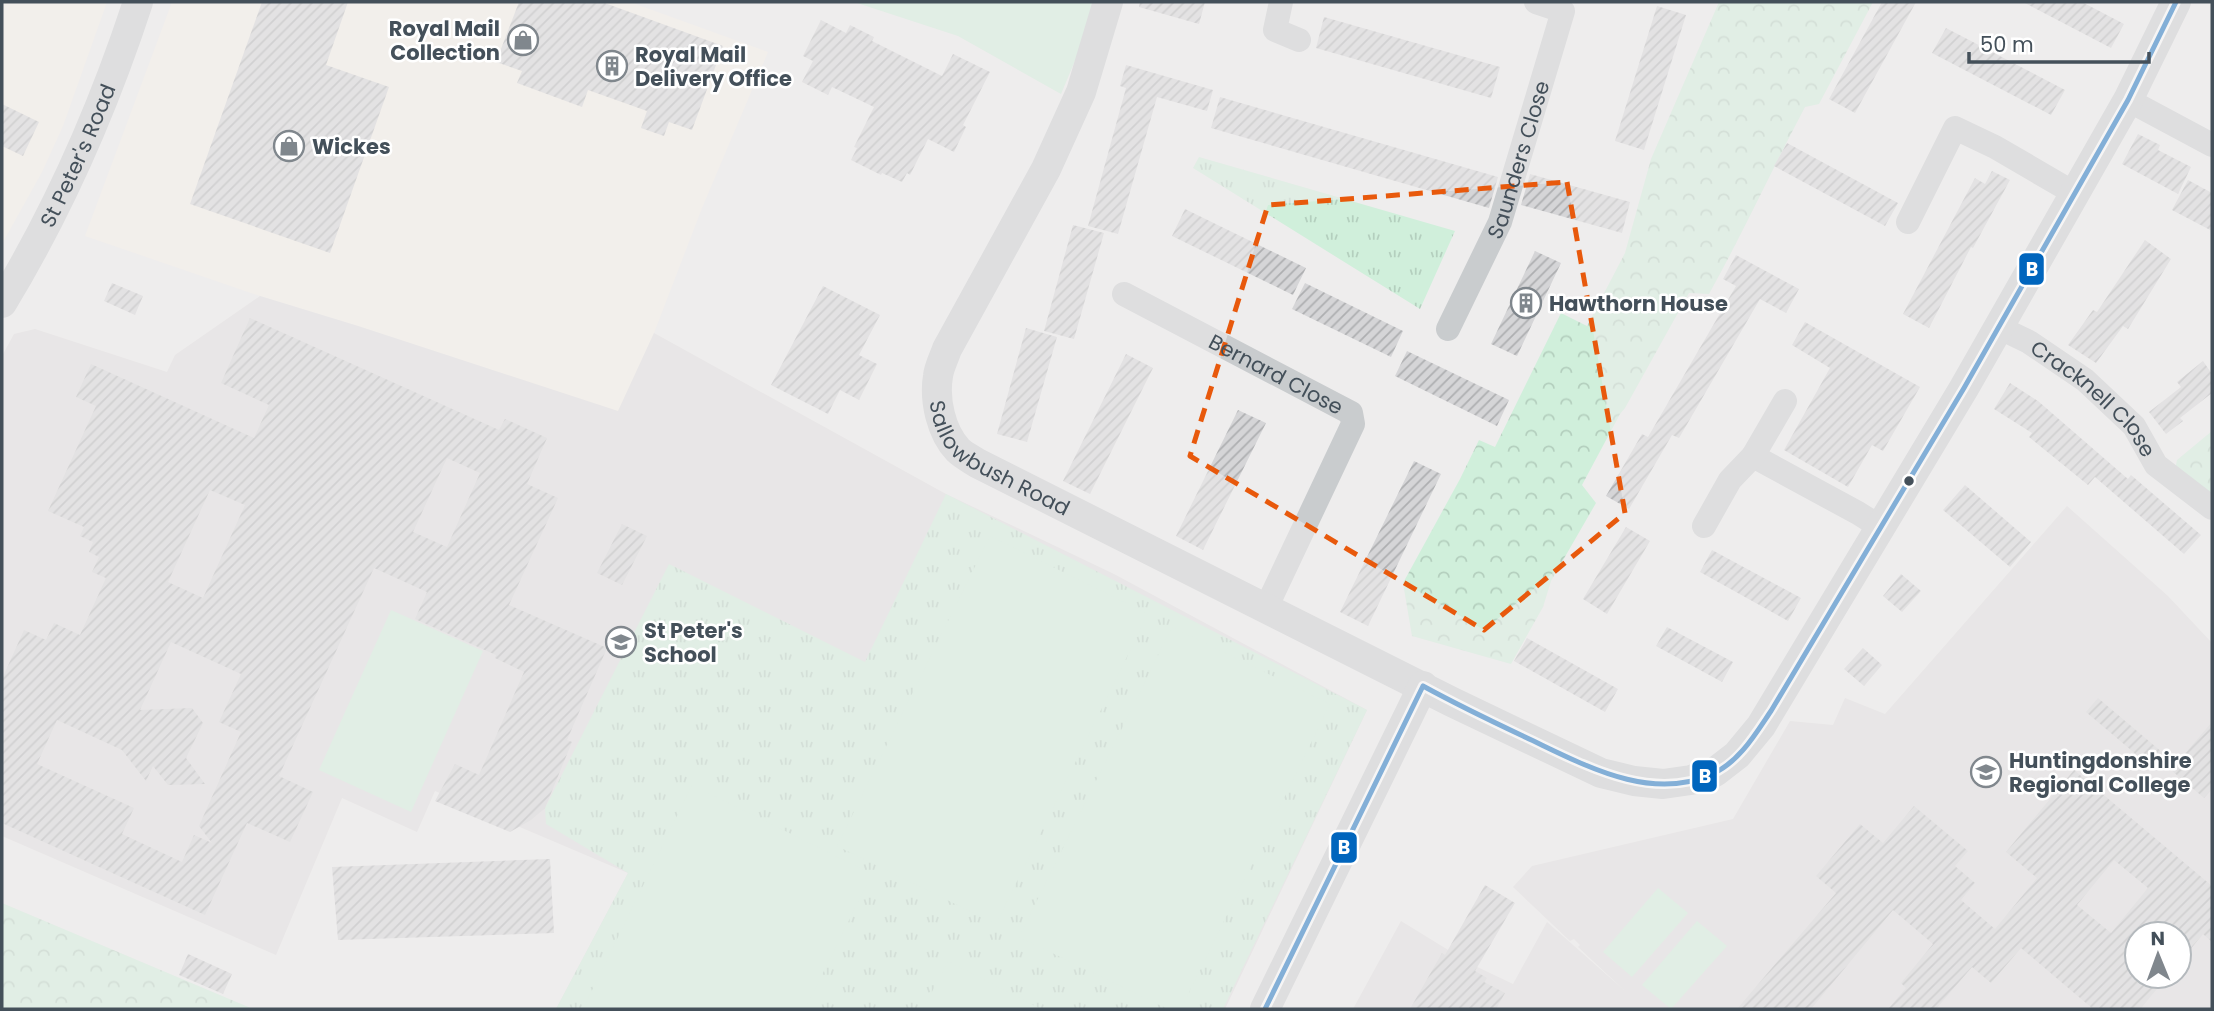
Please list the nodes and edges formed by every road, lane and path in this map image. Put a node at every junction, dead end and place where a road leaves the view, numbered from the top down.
1 (138, 2) edge
2 (1108, 2) edge
3 (1282, 2) edge
4 (1536, 2) edge
5 (2176, 2) edge
6 (1299, 40) dead end
7 (2128, 100) junction
8 (2212, 145) edge
9 (2074, 193) junction
10 (1908, 222) dead end
11 (1124, 294) dead end
12 (2, 303) edge
13 (1998, 327) junction
14 (1448, 329) dead end
15 (1785, 401) dead end
16 (1753, 456) junction
17 (2212, 508) edge
18 (1704, 526) dead end
19 (1880, 527) junction
20 (1266, 608) junction
21 (1423, 686) junction
22 (1265, 1009) edge

1 - 12 street, St Peter's Road
2 - 20 street, Sallowbush Road
3 - 6 street
4 - 14 street, Saunders Close
5 - 7 street, Sallowbush Road
7 - 8 street
7 - 9 street, Sallowbush Road
9 - 10 street
9 - 13 street, Sallowbush Road
11 - 20 street, Bernard Close
13 - 17 street, Cracknell Close
13 - 19 street, Sallowbush Road
15 - 16 street
16 - 18 street
16 - 19 street
19 - 21 street, Sallowbush Road
20 - 21 street, Sallowbush Road
21 - 22 street

